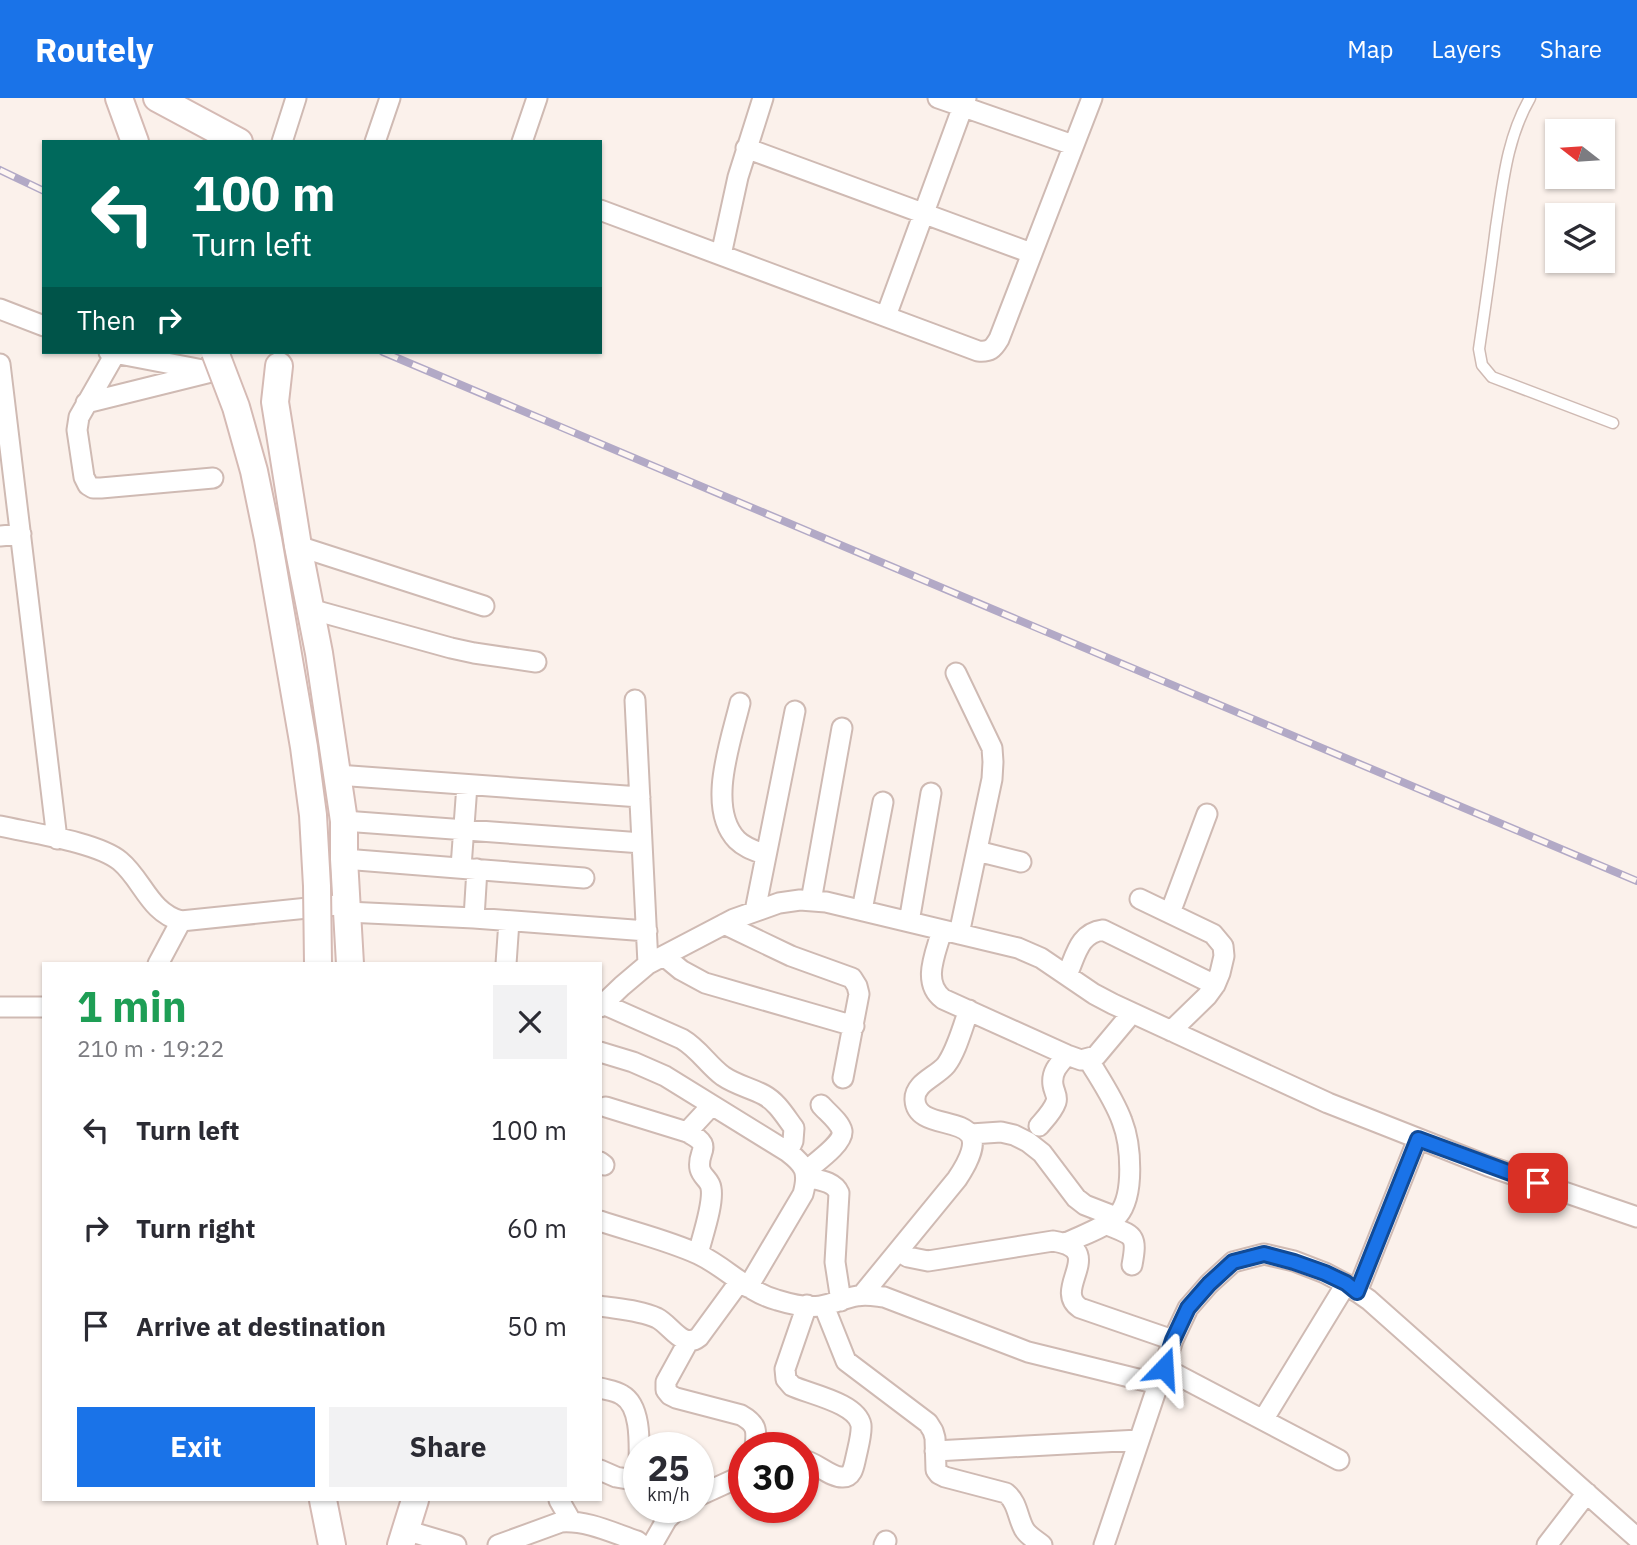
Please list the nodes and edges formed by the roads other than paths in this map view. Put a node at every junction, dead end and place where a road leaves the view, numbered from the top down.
1 (119, 98) edge
2 (157, 98) edge
3 (296, 98) edge
4 (390, 98) edge
5 (537, 98) edge
6 (762, 98) edge
7 (938, 98) edge
8 (1092, 98) edge
9 (1530, 98) edge
10 (964, 102) edge
11 (134, 140) edge
12 (235, 140) edge
13 (283, 140) edge
14 (376, 140) edge
15 (523, 140) edge
16 (1073, 145) junction
17 (746, 148) junction
18 (602, 211) edge
19 (924, 213) junction
20 (1031, 253) junction
21 (722, 255) junction
22 (0, 309) edge
23 (886, 316) junction
24 (42, 325) edge
25 (111, 354) edge
26 (117, 354) edge
27 (216, 354) edge
28 (0, 364) edge
29 (279, 366) dead end
30 (86, 403) junction
31 (1613, 423) dead end
32 (213, 478) dead end
33 (20, 534) junction
34 (0, 537) edge
35 (298, 546) junction
36 (484, 606) dead end
37 (310, 609) junction
38 (536, 662) dead end
39 (956, 673) dead end
40 (635, 700) dead end
41 (740, 703) dead end
42 (795, 710) dead end
43 (842, 727) dead end
44 (337, 775) junction
45 (467, 785) junction
46 (931, 793) dead end
47 (640, 797) junction
48 (883, 802) dead end
49 (1206, 814) dead end
50 (344, 821) junction
51 (0, 826) edge
52 (464, 829) junction
53 (57, 839) junction
54 (642, 843) junction
55 (977, 851) junction
56 (766, 855) junction
57 (344, 859) junction
58 (1021, 862) dead end
59 (469, 868) junction
60 (584, 878) dead end
61 (1140, 899) dead end
62 (811, 901) junction
63 (347, 908) junction
64 (862, 910) junction
65 (755, 911) junction
66 (1170, 913) junction
67 (474, 918) junction
68 (181, 921) junction
69 (509, 921) junction
70 (909, 922) junction
71 (724, 924) junction
72 (647, 931) junction
73 (951, 932) junction
74 (656, 960) junction
75 (159, 962) edge
76 (318, 962) edge
77 (350, 962) edge
78 (506, 962) edge
79 (1067, 975) junction
80 (1215, 985) junction
81 (602, 1004) edge
82 (602, 1005) edge
83 (0, 1007) edge
84 (42, 1007) edge
85 (969, 1010) junction
86 (1132, 1013) junction
87 (854, 1026) junction
88 (1171, 1031) junction
89 (602, 1053) edge
90 (1067, 1055) junction
91 (1088, 1059) junction
92 (843, 1078) dead end
93 (712, 1105) junction
94 (821, 1105) dead end
95 (606, 1107) dead end
96 (1039, 1126) dead end
97 (687, 1132) junction
98 (971, 1135) junction
99 (1418, 1139) junction
100 (788, 1152) junction
101 (806, 1174) junction
102 (1637, 1217) edge
103 (1110, 1221) junction
104 (602, 1222) edge
105 (1066, 1243) junction
106 (898, 1251) junction
107 (698, 1254) junction
108 (1132, 1265) dead end
109 (744, 1284) junction
110 (1352, 1288) junction
111 (862, 1296) junction
112 (824, 1304) junction
113 (602, 1306) edge
114 (1173, 1340) junction
115 (688, 1342) junction
116 (1161, 1376) junction
117 (602, 1389) edge
118 (1263, 1420) junction
119 (638, 1432) edge
120 (755, 1432) edge
121 (1139, 1440) junction
122 (935, 1451) junction
123 (1339, 1460) dead end
124 (819, 1466) edge
125 (602, 1471) edge
126 (623, 1478) edge
127 (1587, 1493) junction
128 (323, 1501) edge
129 (415, 1501) edge
130 (560, 1501) edge
131 (572, 1521) junction
132 (665, 1523) edge
133 (403, 1537) edge
134 (1637, 1538) edge
135 (332, 1545) edge
136 (456, 1545) edge
137 (498, 1545) edge
138 (642, 1545) edge
139 (652, 1545) edge
140 (1042, 1545) edge
141 (1104, 1545) edge
142 (1547, 1545) edge

1 - 11 street
2 - 12 street
3 - 13 street
4 - 14 street
5 - 15 street
6 - 17 street
7 - 10 street
8 - 16 street
9 - 31 lane
10 - 16 street
10 - 19 street
16 - 20 street
17 - 19 street
17 - 21 street
18 - 21 street
19 - 20 street
19 - 23 street
20 - 23 street
21 - 23 street
22 - 24 street
25 - 30 street
26 - 30 street
27 - 76 street, bridge
28 - 33 street
29 - 35 street
30 - 32 street
33 - 34 street
33 - 53 street
35 - 36 street
35 - 37 street
37 - 38 street
37 - 44 street
39 - 55 street
40 - 47 street
41 - 56 street
42 - 56 street
43 - 62 street
44 - 45 street
44 - 50 street
45 - 47 street
45 - 52 street
46 - 70 street
47 - 54 street
48 - 64 street
49 - 66 street
50 - 52 street
50 - 57 street
51 - 53 street
52 - 54 street
52 - 59 street
53 - 68 street
54 - 72 street
55 - 58 street
55 - 73 street
56 - 65 street
57 - 59 street
57 - 63 street
59 - 60 street
59 - 67 street
61 - 66 street
62 - 64 street
62 - 65 street
63 - 67 street
63 - 68 street
63 - 77 street
64 - 70 street
65 - 71 street
66 - 80 street
67 - 69 street
68 - 75 street
69 - 72 street
69 - 78 street
70 - 73 street
71 - 74 street
71 - 87 street
72 - 74 street
73 - 79 street
73 - 85 street
74 - 81 street
74 - 87 street
79 - 80 street
79 - 86 street
80 - 88 street
82 - 100 street
83 - 84 street
85 - 90 street
85 - 98 street
86 - 88 street
86 - 91 street
87 - 92 street
88 - 99 street
89 - 93 street
90 - 91 street
90 - 96 street
91 - 103 street
93 - 97 street
93 - 100 street
94 - 101 street
95 - 97 street
97 - 107 street
98 - 103 street
98 - 106 street
99 - 102 street
99 - 110 street
100 - 101 street
101 - 109 street
101 - 112 street
103 - 105 street
103 - 108 street
104 - 107 street
105 - 106 street
105 - 114 street
106 - 111 street
107 - 109 street
109 - 112 street
109 - 115 street
110 - 114 street
110 - 118 street
110 - 127 street
111 - 112 street
111 - 116 street
112 - 122 street
112 - 124 street
113 - 115 street
114 - 116 street
115 - 120 street
116 - 118 street
116 - 121 street
117 - 119 street
118 - 123 street
121 - 122 street
121 - 141 street
122 - 140 street
125 - 126 street
127 - 134 street
127 - 142 street
128 - 135 street
129 - 133 street
130 - 131 street
131 - 137 street
131 - 138 street
132 - 139 street
133 - 136 street

